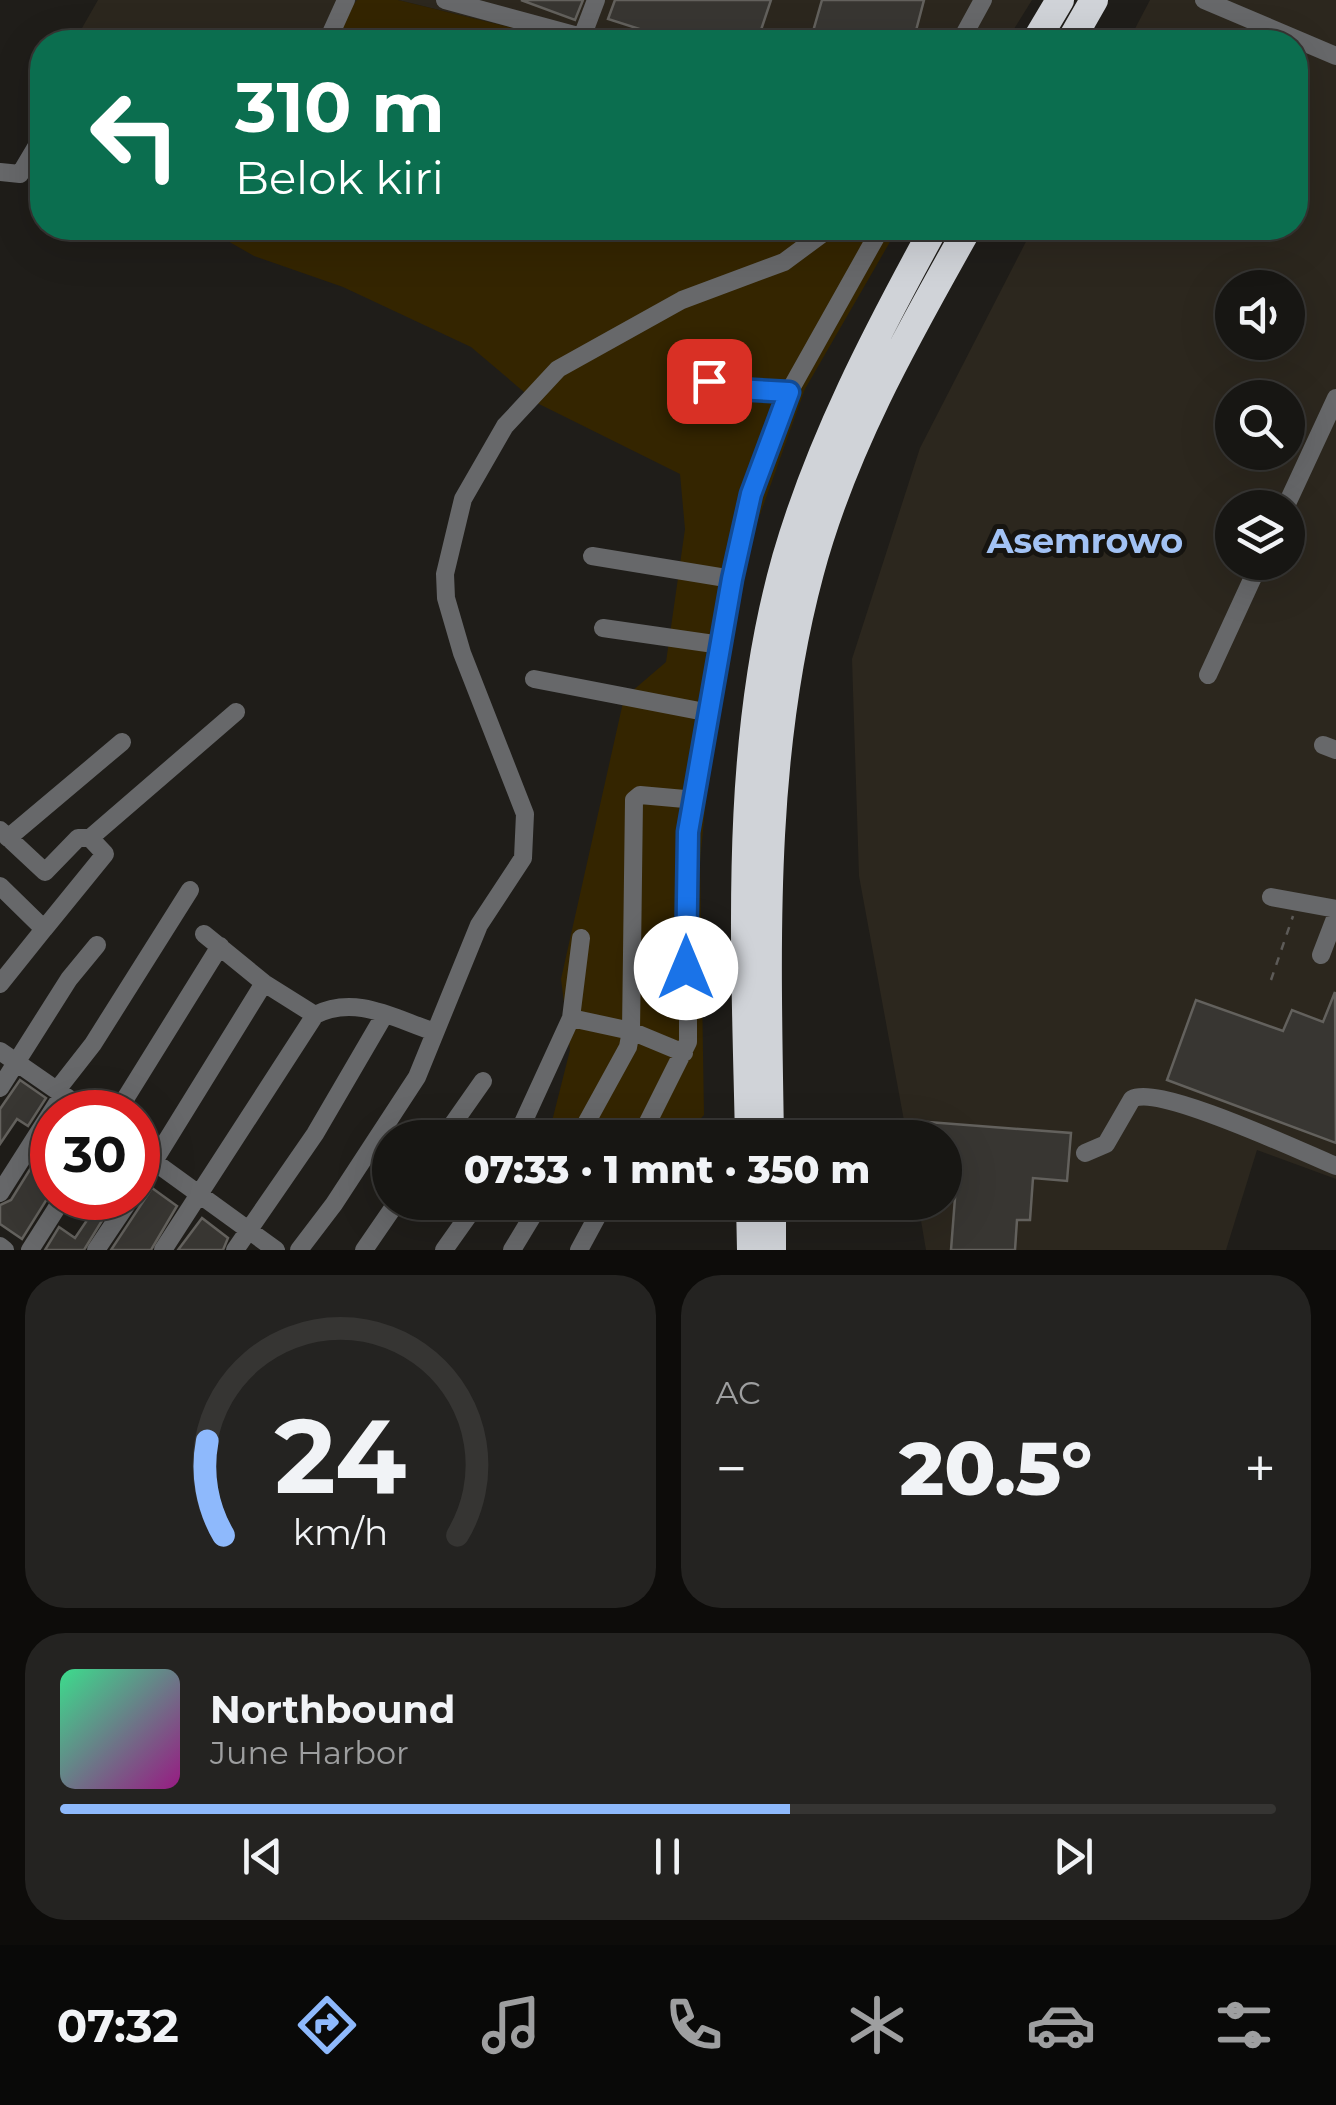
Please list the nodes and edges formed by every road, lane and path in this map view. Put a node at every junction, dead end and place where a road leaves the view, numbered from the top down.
1 (346, 0) edge
2 (444, 0) edge
3 (596, 0) edge
4 (983, 0) edge
5 (1060, 0) edge
6 (1094, 0) edge
7 (1204, 0) edge
8 (332, 30) edge
9 (554, 30) edge
10 (592, 30) edge
11 (967, 30) edge
12 (1042, 30) edge
13 (1077, 30) edge
14 (1275, 30) edge
15 (1308, 44) edge
16 (1336, 56) edge
17 (30, 157) edge
18 (0, 172) edge
19 (814, 240) edge
20 (874, 240) edge
21 (928, 240) edge
22 (961, 240) edge
23 (709, 381) dead end
24 (789, 392) junction
25 (1336, 398) edge
26 (1293, 490) edge
27 (592, 556) dead end
28 (732, 579) junction
29 (1252, 580) edge
30 (603, 628) dead end
31 (721, 645) junction
32 (1208, 675) dead end
33 (534, 679) dead end
34 (236, 712) dead end
35 (710, 713) junction
36 (122, 742) dead end
37 (696, 800) junction
38 (4, 834) edge
39 (90, 838) junction
40 (0, 886) edge
41 (190, 890) dead end
42 (1272, 896) dead end
43 (1298, 902) junction
44 (1336, 912) edge
45 (44, 929) junction
46 (204, 934) dead end
47 (580, 938) dead end
48 (98, 946) dead end
49 (220, 946) junction
50 (1321, 955) dead end
51 (1270, 980) dead end
52 (264, 983) junction
53 (0, 984) edge
54 (384, 1014) junction
55 (315, 1015) junction
56 (572, 1018) junction
57 (632, 1031) junction
58 (435, 1032) junction
59 (684, 1053) junction
60 (8, 1056) edge
61 (483, 1081) dead end
62 (0, 1088) edge
63 (57, 1090) edge
64 (61, 1090) edge
65 (131, 1090) edge
66 (456, 1120) edge
67 (524, 1120) edge
68 (588, 1120) edge
69 (649, 1120) edge
70 (748, 1120) edge
71 (770, 1120) edge
72 (30, 1142) edge
73 (160, 1152) edge
74 (1084, 1153) dead end
75 (160, 1166) edge
76 (1336, 1166) edge
77 (0, 1193) edge
78 (200, 1195) junction
79 (49, 1220) edge
80 (116, 1220) edge
81 (385, 1220) edge
82 (465, 1220) edge
83 (531, 1220) edge
84 (595, 1220) edge
85 (750, 1220) edge
86 (772, 1220) edge
87 (249, 1230) junction
88 (30, 1250) edge
89 (96, 1250) edge
90 (163, 1250) edge
91 (234, 1250) edge
92 (276, 1250) edge
93 (298, 1250) edge
94 (364, 1250) edge
95 (444, 1250) edge
96 (512, 1250) edge
97 (579, 1250) edge
98 (751, 1250) edge
99 (772, 1250) edge

1 - 8 street
2 - 9 street
3 - 10 street
4 - 11 street
5 - 12 highway
6 - 13 highway
7 - 14 street
15 - 16 street
17 - 18 street
19 - 58 street
20 - 24 street
21 - 70 highway
22 - 71 highway
23 - 24 street
24 - 28 street
25 - 26 street
27 - 28 street
28 - 31 street
29 - 32 street
30 - 31 street
31 - 35 street
33 - 35 street
34 - 39 street
35 - 37 street
36 - 38 street
37 - 57 street
37 - 59 street
38 - 39 street
39 - 45 street
40 - 45 street
41 - 64 street
42 - 43 street
43 - 44 street
43 - 51 path
44 - 50 street
45 - 53 street
46 - 49 street
47 - 56 street
48 - 60 street
49 - 52 street
49 - 65 street
52 - 55 street
52 - 73 street
54 - 55 street
54 - 58 street
54 - 87 street
55 - 78 street
56 - 57 street
56 - 67 street
57 - 59 street
57 - 68 street
58 - 93 street
59 - 69 street
60 - 62 street
60 - 63 street
61 - 66 street
72 - 77 street
74 - 76 street
75 - 78 street
78 - 87 street
78 - 90 street
79 - 88 street
80 - 89 street
81 - 94 street
82 - 95 street
83 - 96 street
84 - 97 street
85 - 98 highway
86 - 99 highway
87 - 91 street
87 - 92 street

